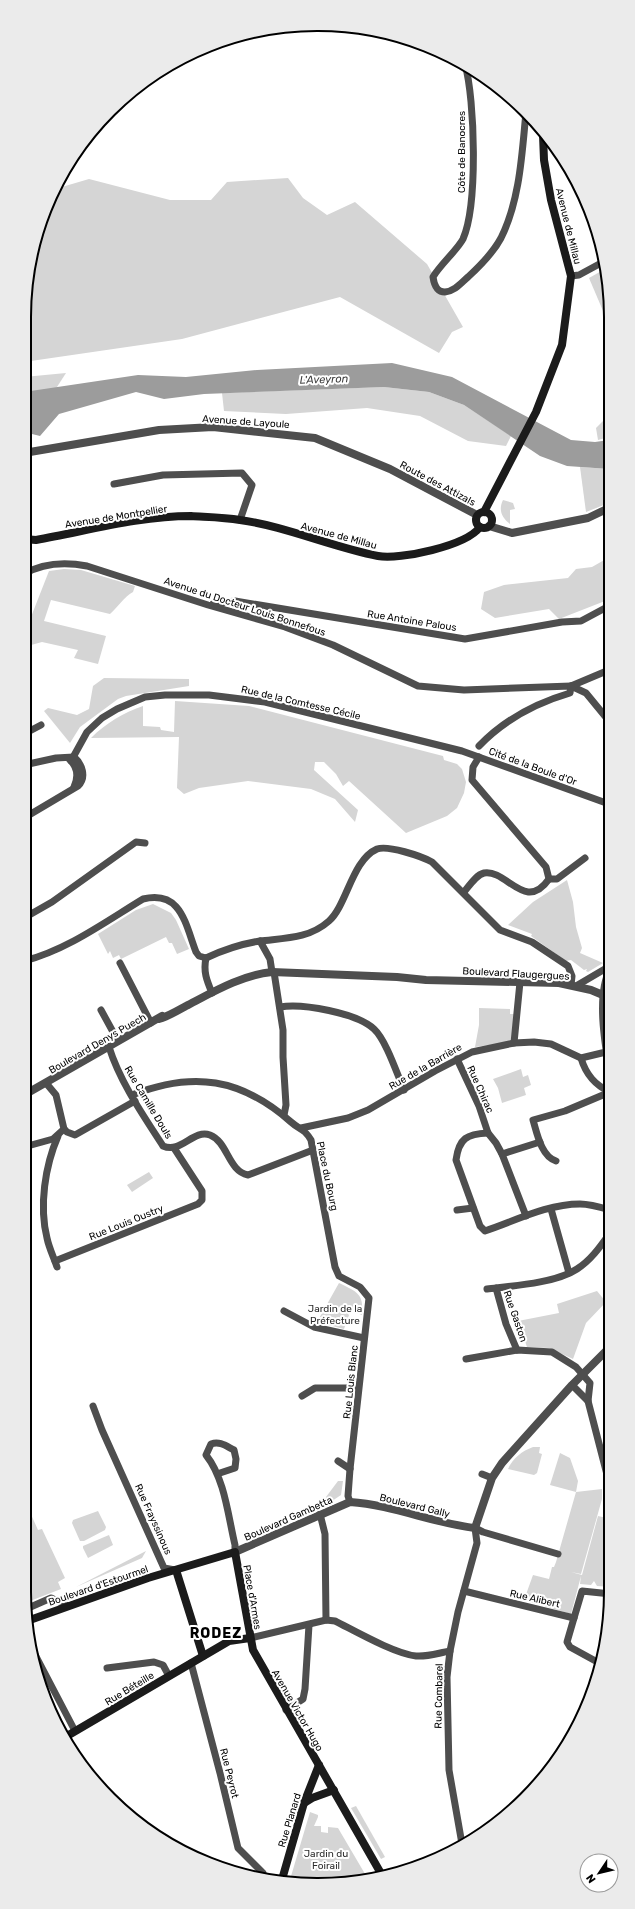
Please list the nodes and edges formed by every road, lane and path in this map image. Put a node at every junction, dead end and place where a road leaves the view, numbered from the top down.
1 (467, 73) edge
2 (525, 121) edge
3 (543, 141) edge
4 (598, 264) edge
5 (571, 276) junction
6 (31, 452) edge
7 (390, 469) joint
8 (114, 484) dead end
9 (604, 510) edge
10 (240, 520) junction
11 (484, 520) junction
12 (283, 530) joint
13 (31, 540) edge
14 (31, 571) edge
15 (208, 605) junction
16 (604, 609) edge
17 (604, 672) edge
18 (571, 686) junction
19 (604, 715) edge
20 (41, 725) dead end
21 (31, 730) edge
22 (479, 746) dead end
23 (479, 757) junction
24 (71, 758) junction
25 (31, 763) edge
26 (604, 802) edge
27 (31, 814) edge
28 (145, 843) dead end
29 (585, 858) dead end
30 (549, 879) junction
31 (464, 892) junction
32 (31, 914) edge
33 (260, 941) junction
34 (206, 958) junction
35 (31, 959) edge
36 (120, 963) dead end
37 (604, 971) edge
38 (273, 972) junction
39 (520, 982) junction
40 (574, 986) junction
41 (212, 993) junction
42 (604, 995) edge
43 (101, 1010) dead end
44 (280, 1011) junction
45 (151, 1024) junction
46 (118, 1041) junction
47 (514, 1043) junction
48 (108, 1047) junction
49 (604, 1052) edge
50 (581, 1058) junction
51 (457, 1059) junction
52 (46, 1083) junction
53 (604, 1089) edge
54 (404, 1090) junction
55 (31, 1092) edge
56 (604, 1095) edge
57 (134, 1098) junction
58 (284, 1115) junction
59 (301, 1128) junction
60 (64, 1129) junction
61 (487, 1130) junction
62 (56, 1137) junction
63 (540, 1142) junction
64 (31, 1145) edge
65 (174, 1148) junction
66 (313, 1150) junction
67 (502, 1154) junction
68 (556, 1161) dead end
69 (202, 1200) joint
70 (473, 1208) junction
71 (551, 1209) junction
72 (604, 1209) edge
73 (456, 1210) dead end
74 (526, 1216) junction
75 (604, 1241) edge
76 (569, 1274) junction
77 (496, 1288) junction
78 (487, 1289) dead end
79 (369, 1298) joint
80 (284, 1311) dead end
81 (364, 1338) junction
82 (517, 1350) junction
83 (604, 1352) edge
84 (466, 1359) dead end
85 (592, 1365) junction
86 (582, 1374) junction
87 (590, 1383) junction
88 (572, 1385) junction
89 (358, 1388) junction
90 (302, 1396) dead end
91 (588, 1401) junction
92 (94, 1406) dead end
93 (338, 1461) dead end
94 (604, 1463) edge
95 (350, 1469) junction
96 (217, 1474) junction
97 (482, 1474) dead end
98 (492, 1478) junction
99 (350, 1502) junction
100 (320, 1514) junction
101 (475, 1528) junction
102 (235, 1552) junction
103 (558, 1554) dead end
104 (176, 1570) junction
105 (464, 1591) junction
106 (604, 1593) edge
107 (32, 1606) edge
108 (68, 1606) junction
109 (574, 1618) junction
110 (32, 1619) edge
111 (326, 1620) junction
112 (309, 1625) junction
113 (250, 1638) junction
114 (450, 1651) junction
115 (203, 1656) junction
116 (595, 1661) edge
117 (190, 1663) junction
118 (41, 1666) edge
119 (107, 1668) dead end
120 (169, 1676) junction
121 (286, 1710) junction
122 (75, 1731) junction
123 (69, 1734) edge
124 (319, 1765) junction
125 (334, 1790) junction
126 (304, 1803) junction
127 (461, 1840) edge
128 (379, 1871) edge
129 (262, 1872) edge
130 (283, 1876) edge

1 - 2 street, Côte de Banocres
3 - 5 main road, Avenue de Millau
4 - 5 street
5 - 11 main road, Avenue de Millau
6 - 7 street, Avenue de Layoule
7 - 11 street, Route des Attizals
8 - 10 street
9 - 11 street, Route des Attizals
10 - 12 main road, Avenue de Montpellier
10 - 13 main road, Avenue de Montpellier
11 - 12 main road, Avenue de Millau
14 - 15 street, Avenue du Docteur Louis Bonnefous
15 - 16 street, Rue Antoine Palous
15 - 18 street, Avenue du Docteur Louis Bonnefous
17 - 18 street
18 - 19 street
18 - 22 street
20 - 21 street
23 - 24 street, Rue de la Comtesse Cécile
23 - 26 street, Cité de la Boule d'Or
23 - 30 street, Cité de la Boule d'Or
24 - 25 street
24 - 27 street
28 - 32 street
29 - 30 street
30 - 31 street
31 - 33 street
31 - 40 street
33 - 34 street
33 - 38 street
34 - 35 street
34 - 41 street
36 - 45 street
37 - 40 street
38 - 39 street, Boulevard Flaugergues
38 - 41 street, Boulevard Denys Puech
38 - 44 street
39 - 40 street, Boulevard Flaugergues
39 - 47 street
40 - 42 street, Boulevard Flaugergues
41 - 45 street, Boulevard Denys Puech
43 - 46 street
44 - 54 street
44 - 58 street
45 - 46 street, Boulevard Denys Puech
46 - 48 street, Boulevard Denys Puech
47 - 50 street, Rue de la Barrière
47 - 51 street, Rue de la Barrière
48 - 52 street, Boulevard Denys Puech
48 - 57 street, Rue Camille Douls
49 - 50 street
50 - 53 street
51 - 54 street, Rue de la Barrière
51 - 61 street, Rue Chirac
52 - 55 street, Boulevard Denys Puech
52 - 60 street
54 - 59 street, Rue de la Barrière
56 - 63 street
57 - 58 street, Place du Bourg
57 - 60 street, Place du Bourg
57 - 65 street, Rue Camille Douls
58 - 59 street, Place du Bourg
59 - 66 street, Place du Bourg
60 - 62 street
61 - 67 street, Rue Chirac
61 - 70 street
62 - 64 street
62 - 69 street, Rue Louis Oustry
63 - 67 street
63 - 68 street
65 - 66 street
65 - 69 street, Rue Camille Douls
66 - 79 street, Place du Bourg
67 - 74 street, Rue Chirac
70 - 73 street
70 - 74 street
71 - 72 street
71 - 74 street
71 - 76 street
75 - 76 street
76 - 77 street
77 - 78 street
77 - 82 street, Rue Gaston
79 - 81 street, Rue Louis Blanc
80 - 81 street
81 - 89 street, Rue Louis Blanc
82 - 84 street
82 - 86 street
83 - 85 street
85 - 86 street
85 - 87 street
86 - 87 street
86 - 88 street
87 - 91 street
88 - 91 street
88 - 98 street
89 - 90 street
89 - 95 street, Rue Louis Blanc
91 - 94 street
92 - 104 street, Rue Frayssinous
93 - 95 street
95 - 99 street, Rue Louis Blanc
96 - 96 street
96 - 102 street
97 - 98 street
98 - 101 street
99 - 100 street, Boulevard Gambetta
99 - 101 street, Boulevard Gally
100 - 102 street, Boulevard Gambetta
100 - 111 street
101 - 103 street
101 - 105 street, Rue Combarel
102 - 104 main road, Place d'Armes
102 - 113 main road, Place d'Armes
104 - 108 main road, Boulevard d'Estourmel
104 - 115 main road
105 - 109 street, Rue Alibert
105 - 114 street, Rue Combarel
106 - 109 street
107 - 108 street
108 - 110 main road, Boulevard d'Estourmel
109 - 116 street
111 - 112 street
111 - 114 street
112 - 113 street
112 - 121 street
113 - 115 main road, Place d'Armes
113 - 121 main road, Avenue Victor Hugo
114 - 127 street, Rue Combarel
115 - 117 main road, Rue Béteille
117 - 120 main road, Rue Béteille
117 - 129 street, Rue Peyrot
118 - 122 street
119 - 120 street
120 - 122 main road, Rue Béteille
121 - 124 main road, Avenue Victor Hugo
122 - 123 main road, Rue Béteille
124 - 125 main road, Avenue Victor Hugo
124 - 126 main road, Rue Planard
125 - 126 main road
125 - 128 main road, Avenue Victor Hugo
126 - 130 main road, Rue Planard

